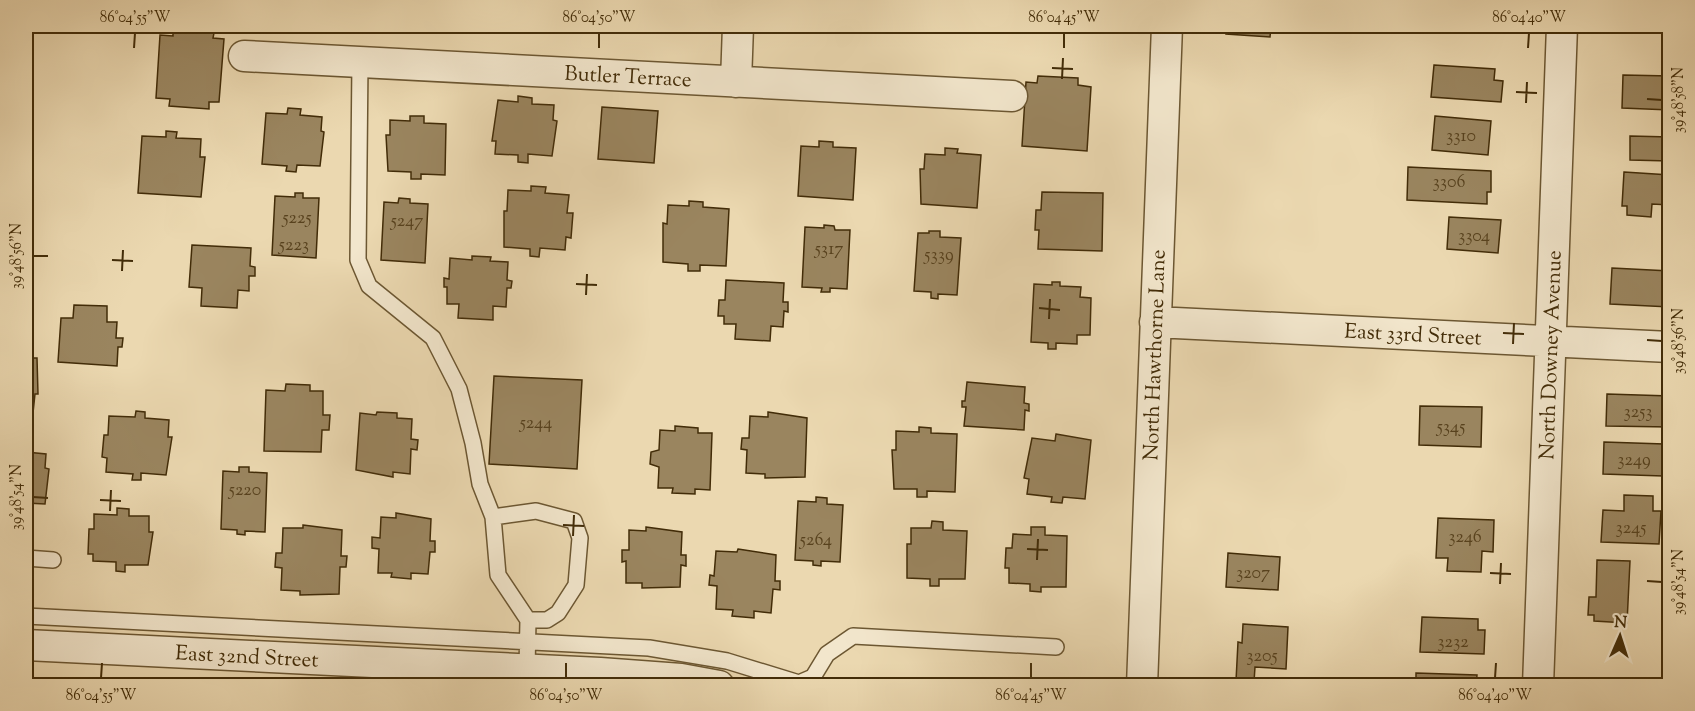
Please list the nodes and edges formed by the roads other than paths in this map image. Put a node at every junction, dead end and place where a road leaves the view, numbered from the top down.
1 (738, 26) edge
2 (1167, 26) edge
3 (1563, 26) edge
4 (244, 56) dead end
5 (360, 62) junction
6 (736, 82) junction
7 (1012, 96) dead end
8 (1155, 322) junction
9 (1551, 341) junction
10 (1670, 347) edge
11 (493, 517) junction
12 (26, 558) edge
13 (52, 560) dead end
14 (26, 616) edge
15 (528, 620) junction
16 (26, 645) edge
17 (1056, 647) dead end
18 (528, 655) junction
19 (719, 686) edge
20 (1142, 686) edge
21 (1538, 686) edge

1 - 6 street
2 - 8 street, North Hawthorne Lane
3 - 9 street, North Downey Avenue
4 - 5 street, Butler Terrace
5 - 6 street, Butler Terrace
5 - 11 lane
6 - 7 street, Butler Terrace
8 - 9 street, East 33rd Street
8 - 20 street, North Hawthorne Lane
9 - 10 street, East 33rd Street
9 - 21 street, North Downey Avenue
11 - 15 lane
11 - 15 lane
12 - 13 lane
14 - 18 lane
15 - 18 lane
16 - 18 street, East 32nd Street
17 - 18 lane
18 - 19 street, East 32nd Street

